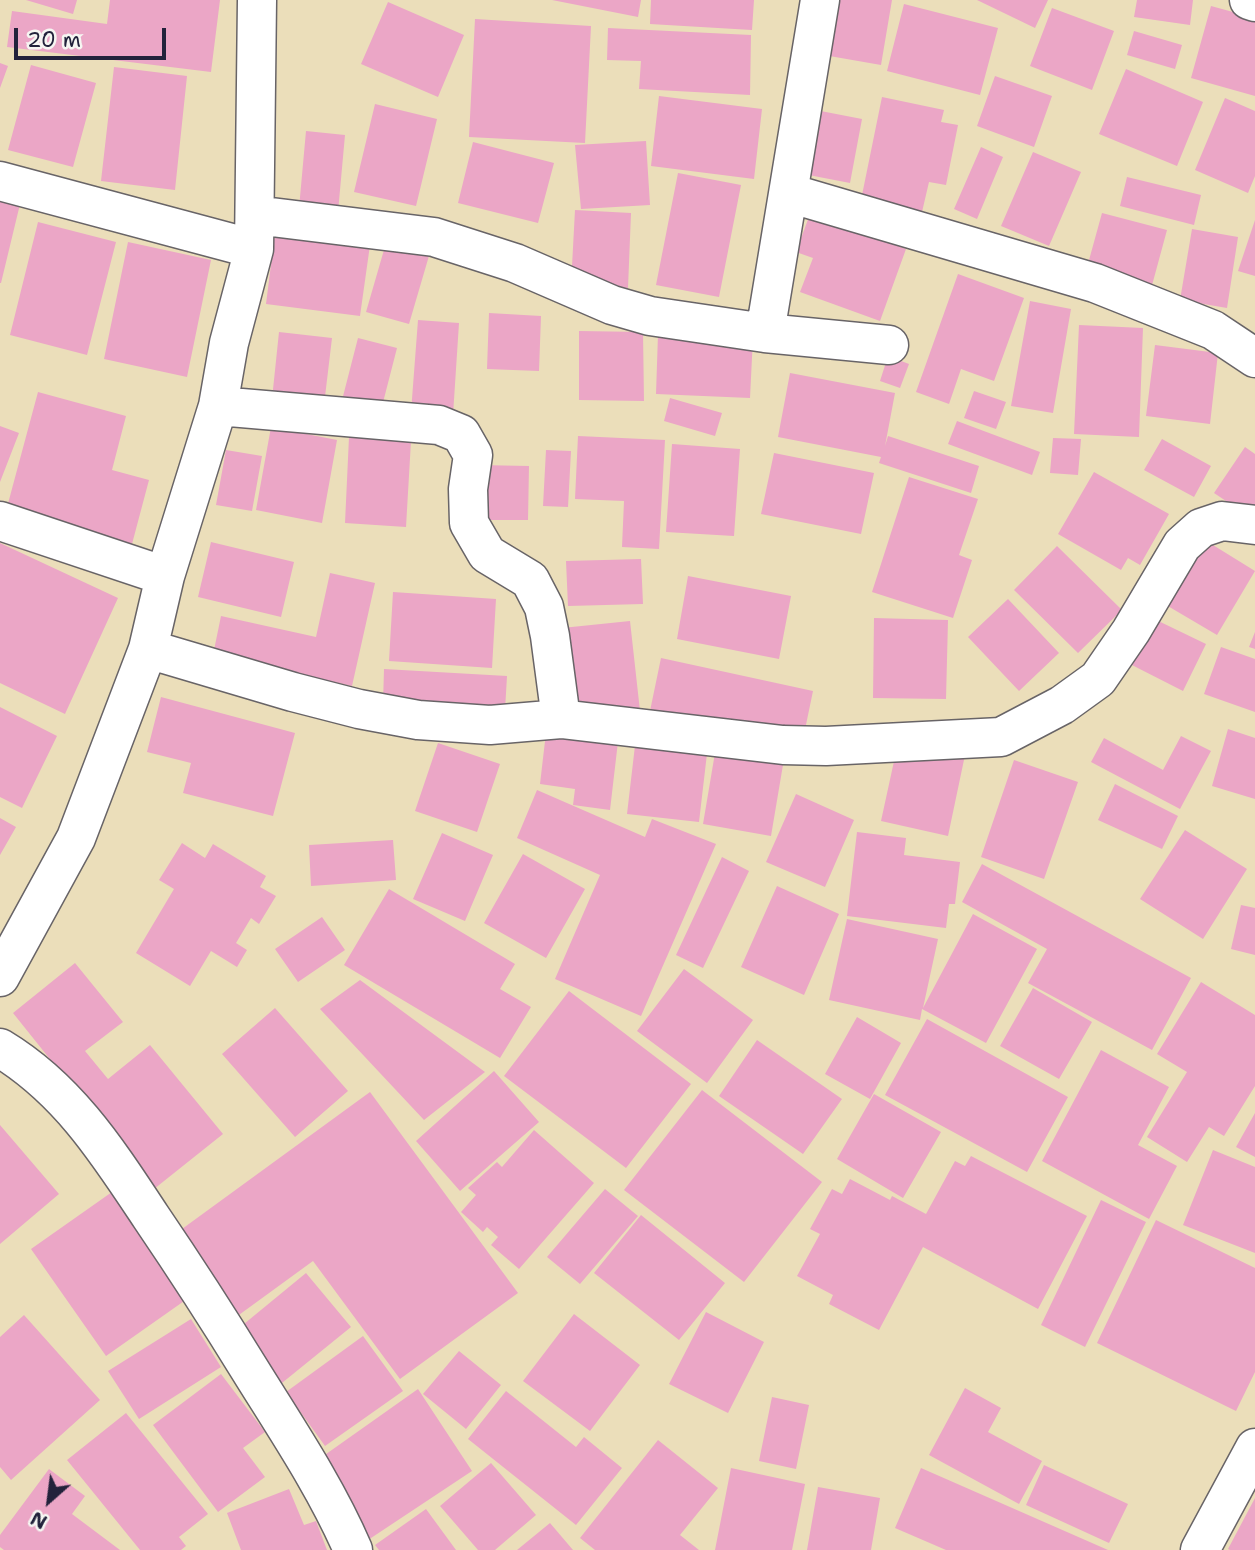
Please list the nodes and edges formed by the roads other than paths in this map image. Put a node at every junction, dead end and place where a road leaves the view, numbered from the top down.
1 (257, 0) edge
2 (820, 0) edge
3 (1249, 0) edge
4 (1255, 2) edge
5 (0, 181) edge
6 (789, 193) junction
7 (254, 232) junction
8 (765, 333) junction
9 (889, 345) dead end
10 (1255, 358) edge
11 (218, 406) junction
12 (0, 522) edge
13 (1255, 526) edge
14 (165, 576) junction
15 (148, 649) junction
16 (561, 719) junction
17 (0, 977) edge
18 (0, 1048) edge
19 (1255, 1448) edge
20 (353, 1550) edge
21 (1200, 1550) edge

1 - 7 street
2 - 6 street
3 - 4 street
5 - 7 street
6 - 8 street
6 - 10 street
7 - 8 street
7 - 11 street
8 - 9 street
11 - 14 street
11 - 16 street
12 - 14 street
13 - 16 street
14 - 15 street
15 - 16 street
15 - 17 street
18 - 20 street
19 - 21 street

